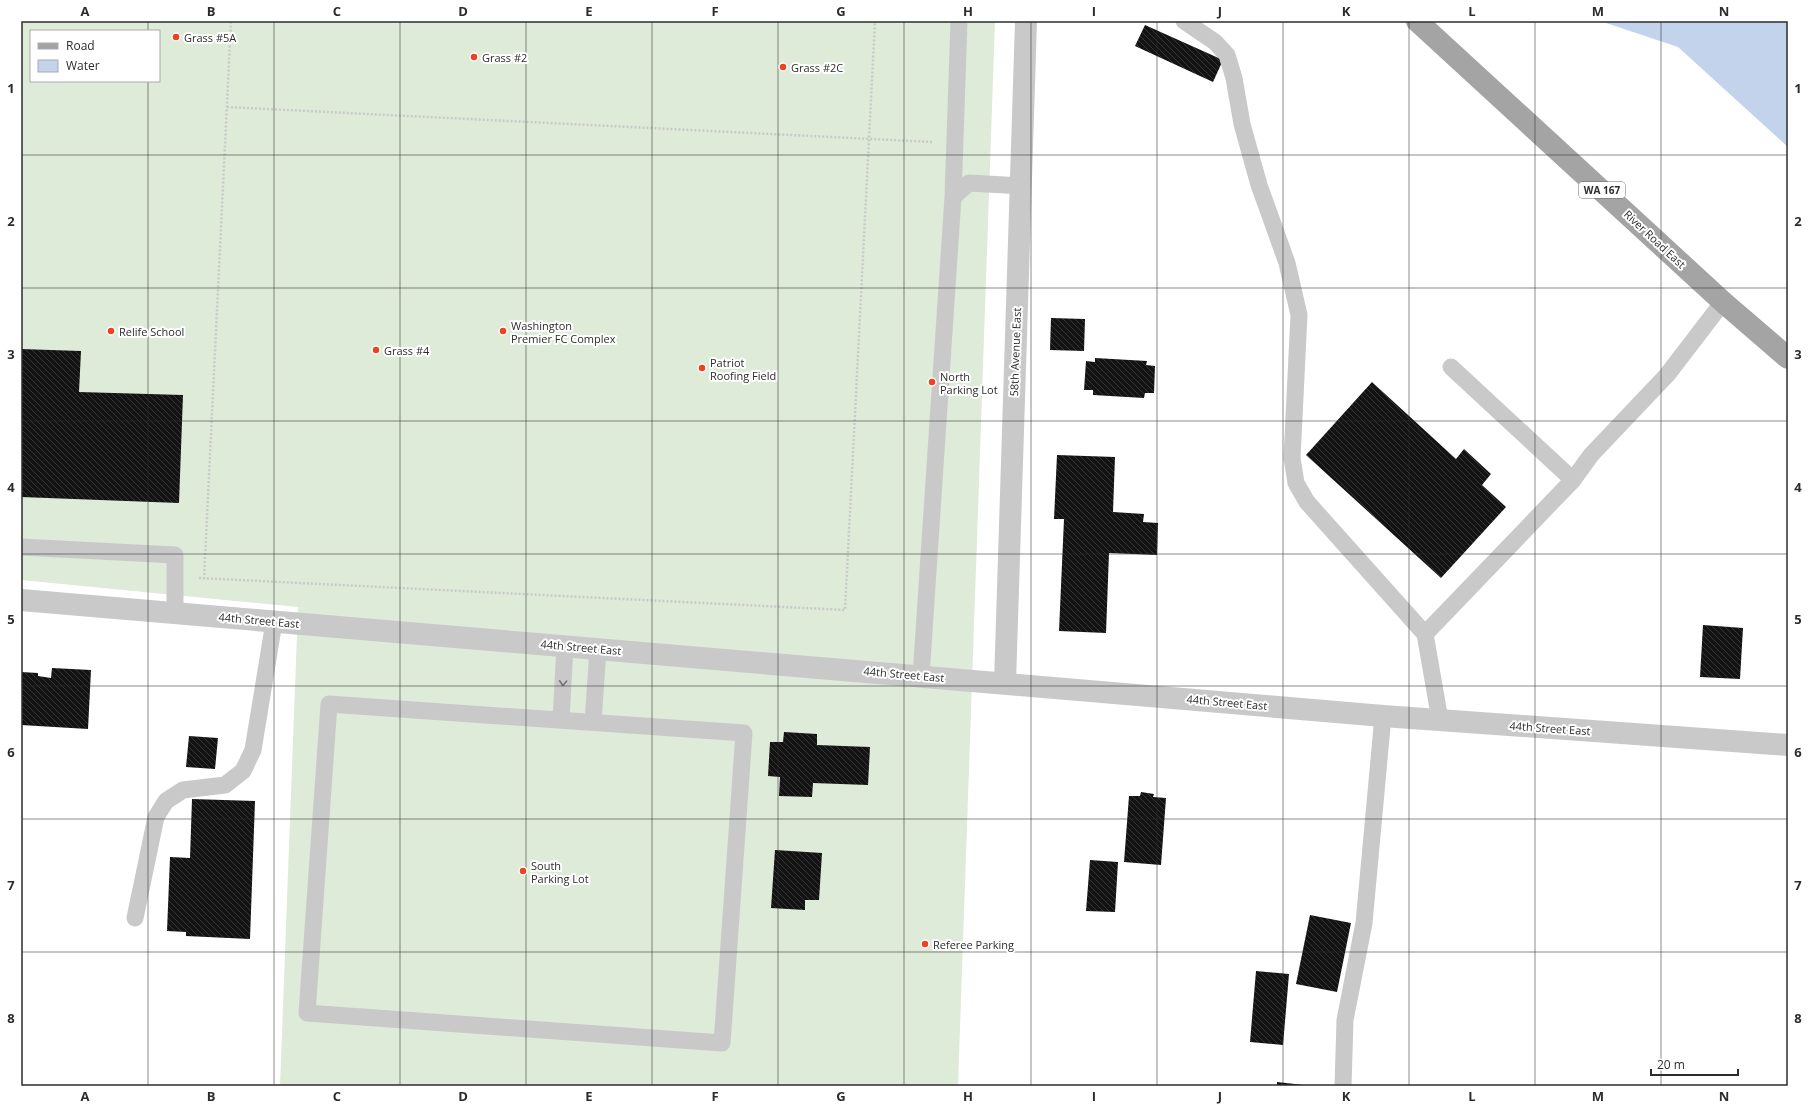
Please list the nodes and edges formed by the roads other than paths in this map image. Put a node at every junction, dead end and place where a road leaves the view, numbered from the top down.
1 (959, 21) edge
2 (1026, 21) edge
3 (1184, 21) edge
4 (1418, 21) edge
5 (1021, 186) junction
6 (953, 197) junction
7 (1723, 302) junction
8 (1788, 358) edge
9 (1451, 367) dead end
10 (1574, 480) junction
11 (21, 547) edge
12 (21, 600) edge
13 (174, 613) junction
14 (274, 622) junction
15 (1425, 634) junction
16 (565, 646) junction
17 (598, 649) junction
18 (921, 676) junction
19 (1005, 683) junction
20 (1383, 716) junction
21 (561, 720) junction
22 (1440, 720) junction
23 (593, 722) junction
24 (1788, 744) edge
25 (135, 918) dead end
26 (1343, 1086) edge

1 - 6 lane
2 - 5 street, 58th Avenue East
3 - 15 lane
4 - 7 main road, River Road East / WA 167
5 - 6 lane
5 - 19 street, 58th Avenue East
6 - 18 lane
7 - 8 main road, River Road East / WA 167
7 - 10 lane
9 - 10 lane
10 - 15 lane
11 - 13 lane
12 - 13 street, 44th Street East
13 - 14 street, 44th Street East
14 - 16 street, 44th Street East
14 - 25 lane
15 - 22 lane
16 - 17 street, 44th Street East
16 -> 21 lane
17 - 18 street, 44th Street East
17 - 23 lane
18 - 19 street, 44th Street East
19 - 20 street, 44th Street East
20 - 22 street, 44th Street East
20 - 26 lane
21 - 23 lane
21 - 23 lane
22 - 24 street, 44th Street East

